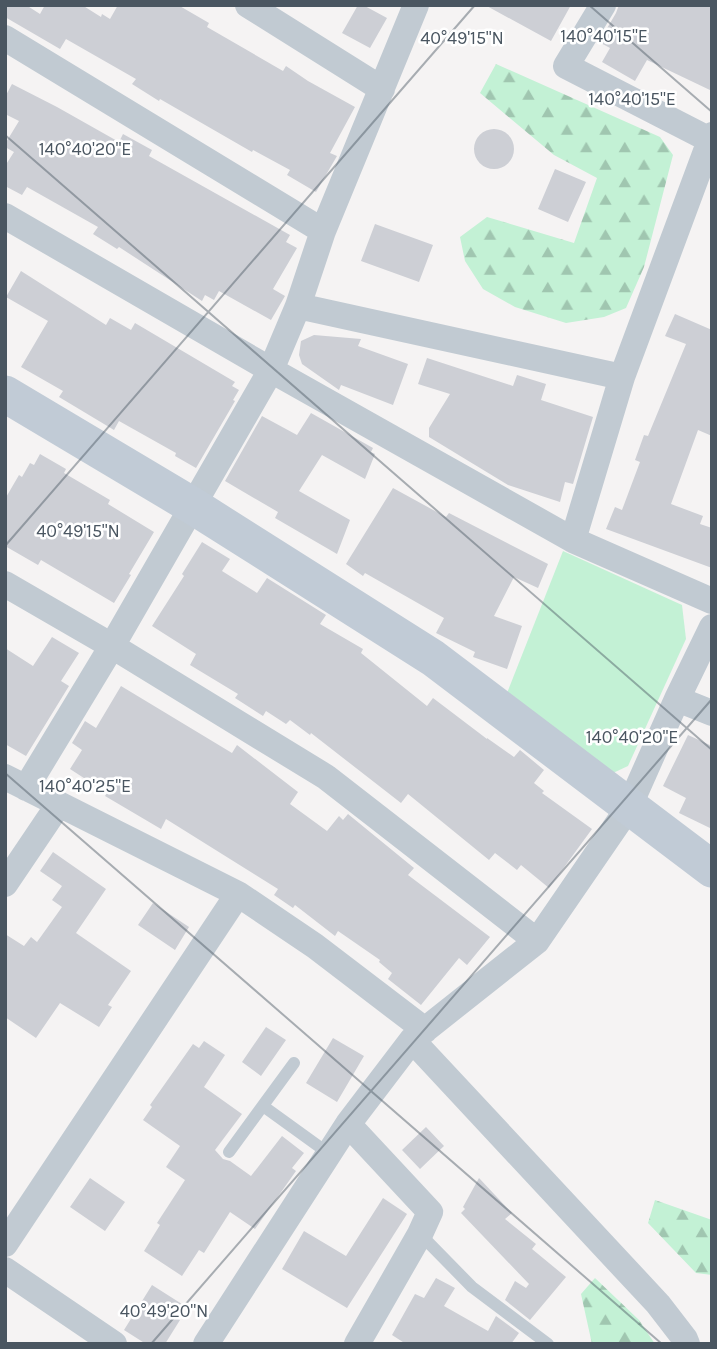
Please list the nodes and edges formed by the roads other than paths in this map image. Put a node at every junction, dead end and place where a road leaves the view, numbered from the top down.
1 (248, 5) edge
2 (416, 5) edge
3 (603, 5) edge
4 (5, 38) edge
5 (382, 89) junction
6 (711, 139) edge
7 (5, 216) edge
8 (323, 231) junction
9 (298, 306) junction
10 (271, 370) junction
11 (622, 377) junction
12 (5, 394) edge
13 (193, 506) junction
14 (573, 540) junction
15 (5, 584) edge
16 (712, 601) edge
17 (712, 626) edge
18 (112, 646) junction
19 (677, 699) junction
20 (712, 713) edge
21 (15, 783) edge
22 (59, 804) junction
23 (629, 807) junction
24 (712, 869) edge
25 (5, 884) edge
26 (238, 894) junction
27 (537, 941) junction
28 (418, 1035) junction
29 (293, 1063) dead end
30 (263, 1106) junction
31 (348, 1124) junction
32 (229, 1152) dead end
33 (328, 1153) junction
34 (420, 1234) junction
35 (5, 1244) edge
36 (5, 1270) edge
37 (114, 1344) edge
38 (206, 1344) edge
39 (357, 1344) edge
40 (548, 1344) edge
41 (687, 1344) edge

1 - 5 street
2 - 5 street
3 - 6 street
4 - 8 street
5 - 8 street
6 - 11 street
7 - 10 street
8 - 9 street
9 - 10 street
9 - 11 street
10 - 13 street
10 - 14 street
11 - 14 street
12 - 13 street
13 - 18 street
13 - 23 street
14 - 16 street
15 - 18 street
17 - 19 street
18 - 21 street
18 - 27 street
19 - 20 street
19 - 23 street
21 - 22 street
22 - 25 street
22 - 26 street
23 - 24 street
23 - 27 street
26 - 28 street
26 - 35 street
27 - 28 street
28 - 31 street
28 - 41 street
29 - 30 lane
30 - 32 lane
30 - 33 lane
31 - 33 street
31 - 34 street
33 - 38 street
34 - 39 street
34 - 40 lane
36 - 37 street

